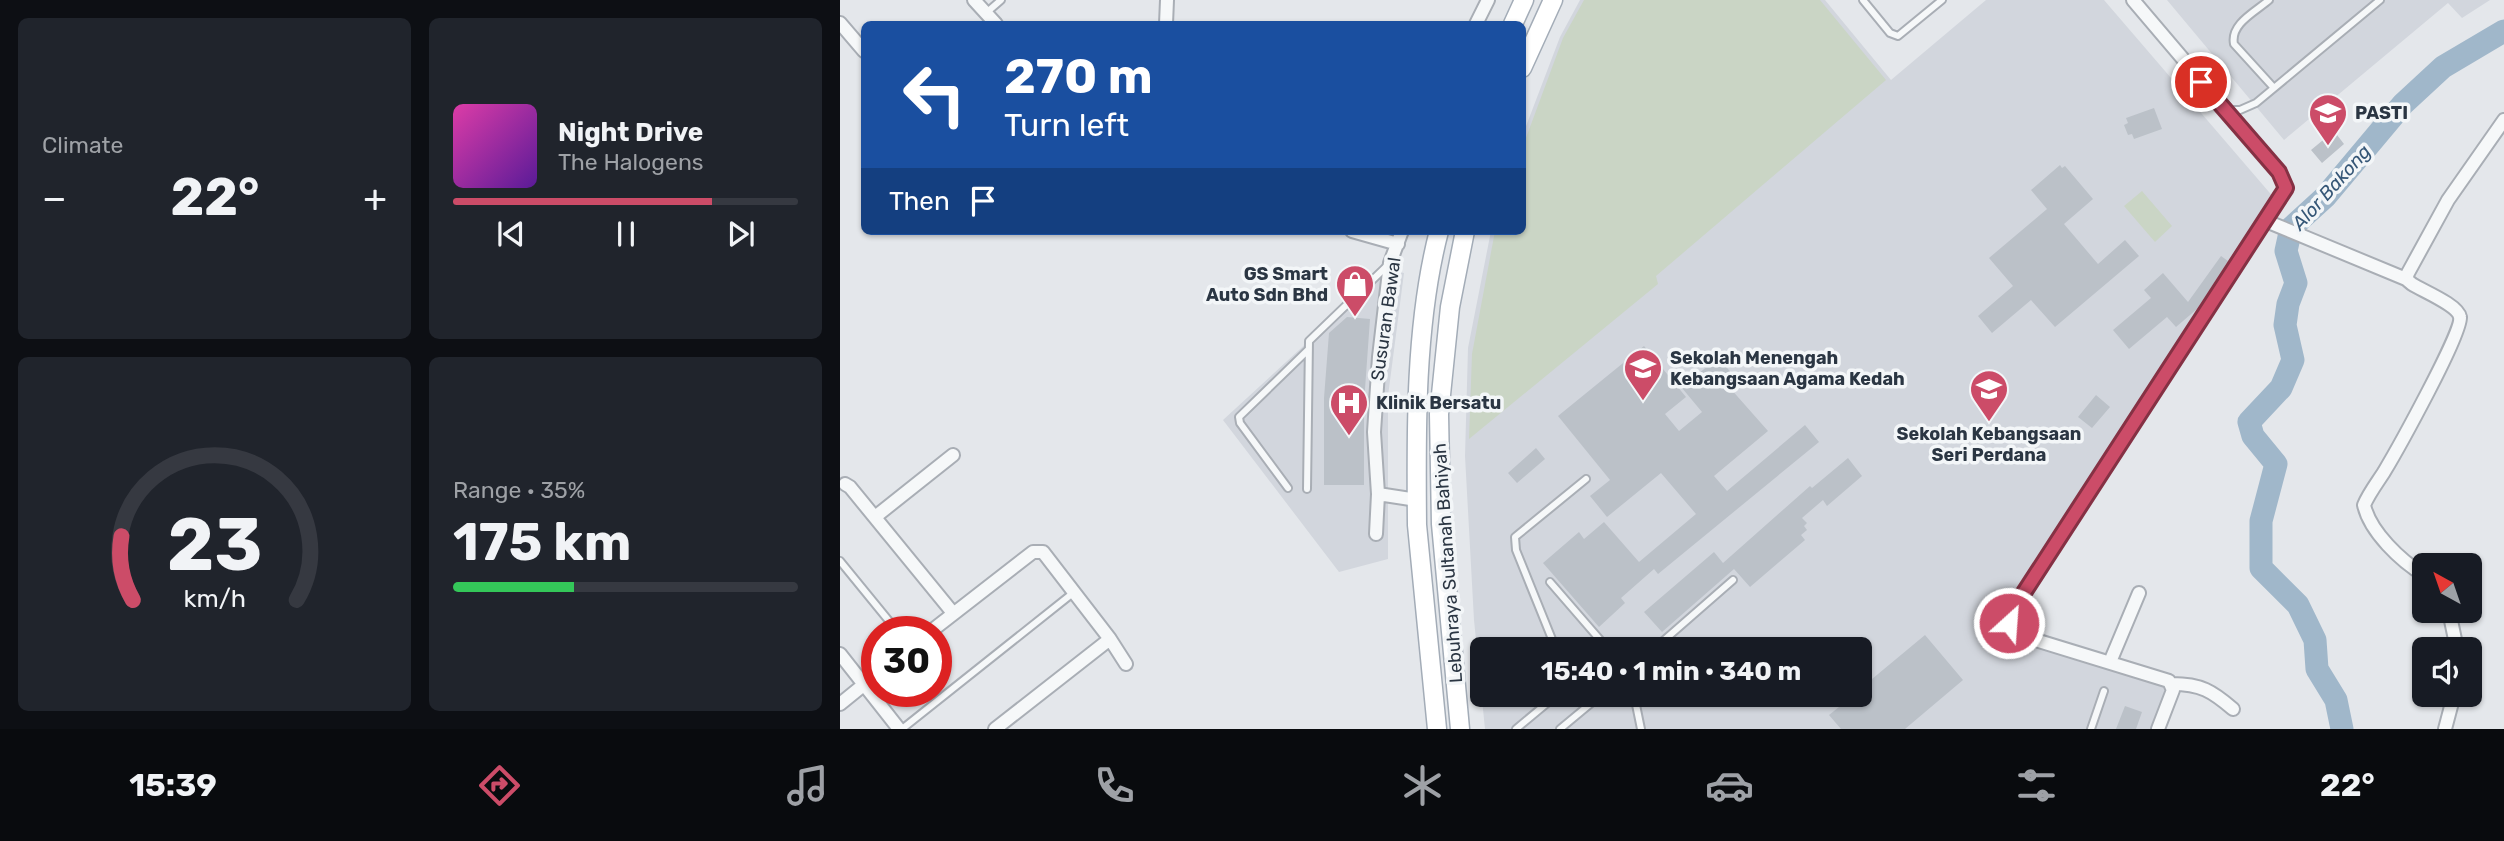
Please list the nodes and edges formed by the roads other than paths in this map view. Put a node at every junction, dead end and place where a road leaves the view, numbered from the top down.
1 (974, 0) edge
2 (1001, 0) edge
3 (1167, 0) edge
4 (1488, 0) edge
5 (1524, 0) edge
6 (1553, 0) edge
7 (1863, 0) edge
8 (1942, 0) edge
9 (2133, 0) edge
10 (2269, 0) edge
11 (2380, 0) edge
12 (986, 13) junction
13 (993, 21) edge
14 (1166, 21) edge
15 (1478, 21) edge
16 (1514, 21) edge
17 (840, 23) edge
18 (861, 48) edge
19 (1526, 59) edge
20 (2274, 88) junction
21 (2224, 109) junction
22 (2504, 120) edge
23 (2266, 221) junction
24 (1438, 235) edge
25 (1464, 235) edge
26 (1400, 237) edge
27 (1390, 263) junction
28 (2406, 279) junction
29 (1308, 350) junction
30 (953, 455) dead end
31 (1586, 479) dead end
32 (843, 485) edge
33 (1288, 488) dead end
34 (1307, 489) dead end
35 (1378, 494) junction
36 (1417, 500) junction
37 (875, 517) junction
38 (1376, 534) dead end
39 (840, 561) edge
40 (2412, 568) edge
41 (1733, 580) dead end
42 (1550, 582) dead end
43 (1074, 592) junction
44 (2139, 593) dead end
45 (953, 613) junction
46 (885, 616) edge
47 (949, 616) edge
48 (1551, 637) edge
49 (1598, 637) edge
50 (1668, 637) edge
51 (1110, 639) junction
52 (840, 654) edge
53 (2110, 662) junction
54 (1126, 664) dead end
55 (861, 681) edge
56 (2172, 684) junction
57 (861, 686) edge
58 (2104, 691) dead end
59 (840, 704) edge
60 (882, 707) edge
61 (1543, 707) edge
62 (1587, 707) edge
63 (1636, 707) edge
64 (2233, 709) dead end
65 (1462, 728) edge
66 (901, 729) edge
67 (995, 729) edge
68 (1437, 729) edge
69 (1516, 729) edge
70 (1560, 729) edge
71 (1641, 729) edge
72 (2091, 729) edge
73 (2158, 729) edge

1 - 12 street
2 - 12 lane
3 - 14 street
4 - 15 street
5 - 16 main road
6 - 19 main road
7 - 8 lane
9 - 21 street
10 - 20 lane
11 - 20 lane
12 - 13 street
17 - 18 street
20 - 21 lane
21 - 23 street
22 - 28 street
23 - 28 street
23 - 53 street
24 - 36 main road, Lebuhraya Sultanah Bahiyah
25 - 65 main road, Lebuhraya Sultanah Bahiyah
26 - 27 street, Susuran Bawal
27 - 29 lane
27 - 35 street, Susuran Bawal
28 - 40 street
29 - 33 lane
29 - 34 lane
30 - 37 street
31 - 48 lane
32 - 37 street
35 - 36 street
35 - 38 street, Susuran Bawal
36 - 68 main road, Lebuhraya Sultanah Bahiyah
37 - 45 street
39 - 46 lane
41 - 50 lane
42 - 49 lane
43 - 45 street
43 - 51 street
43 - 66 lane
44 - 53 street
45 - 47 street
51 - 54 street
51 - 67 street
52 - 55 street
53 - 56 street
56 - 64 street
56 - 73 street
57 - 59 street
58 - 72 lane
60 - 66 street
61 - 69 lane
62 - 70 lane
63 - 71 lane

